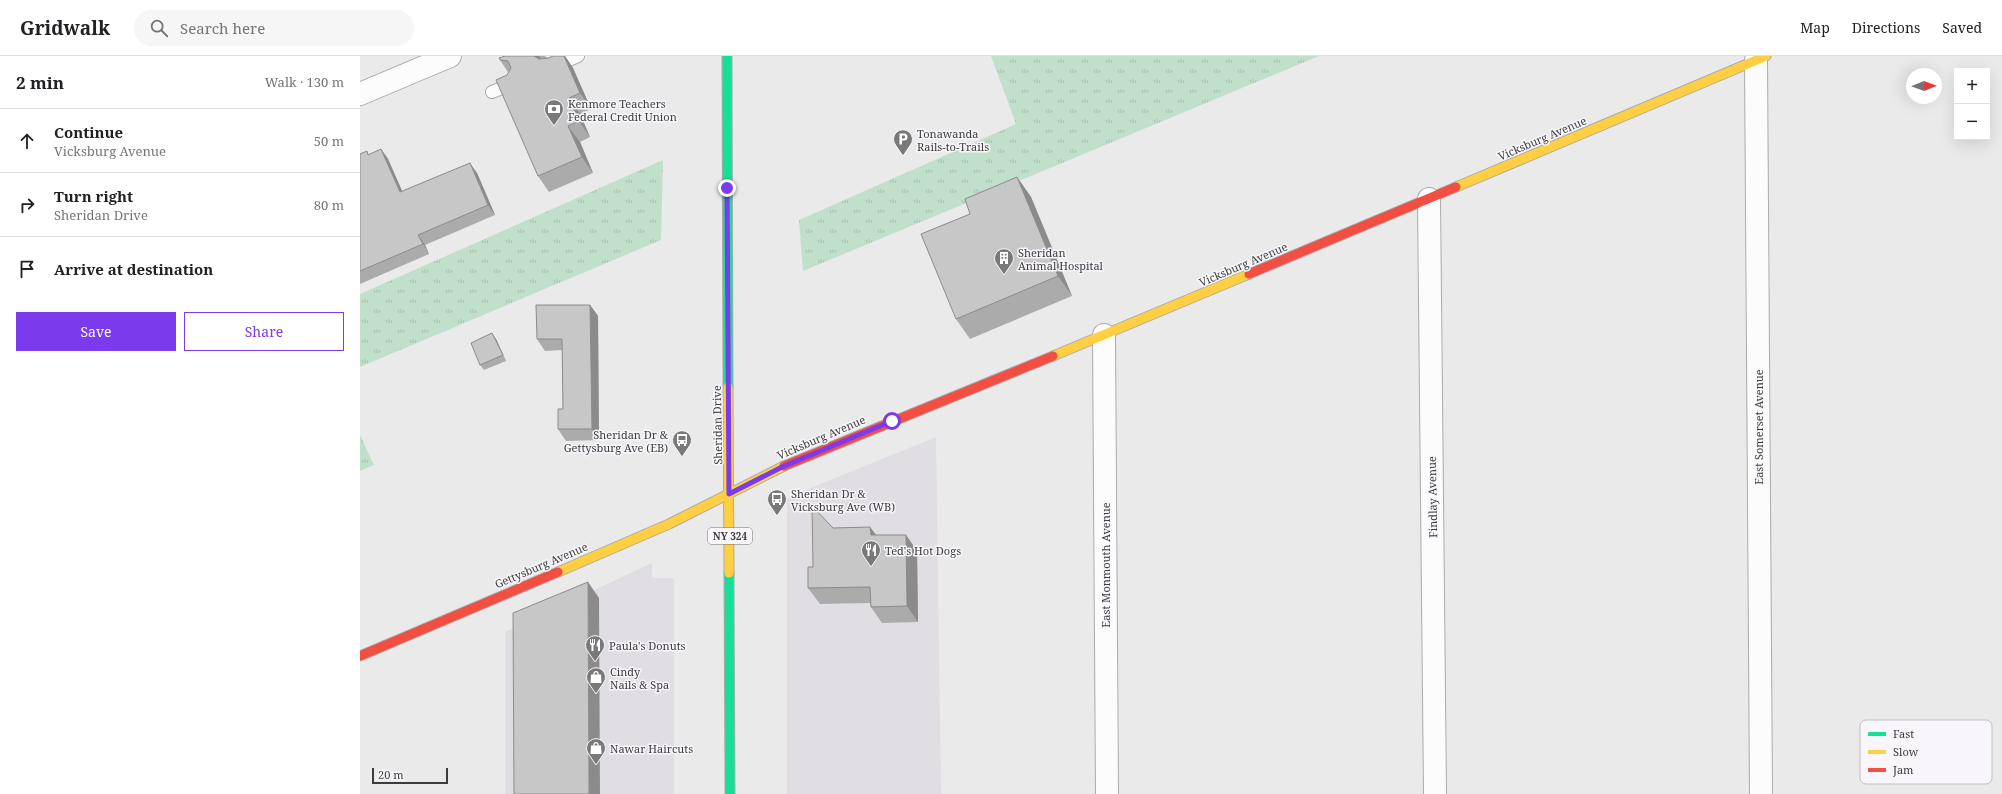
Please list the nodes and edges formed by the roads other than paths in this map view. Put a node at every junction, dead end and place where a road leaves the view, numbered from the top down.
1 (450, 56) edge
2 (578, 56) edge
3 (727, 56) edge
4 (1761, 58) edge
5 (550, 68) edge
6 (515, 83) edge
7 (492, 92) dead end
8 (360, 94) edge
9 (1429, 199) junction
10 (1104, 335) junction
11 (729, 494) junction
12 (360, 656) edge
13 (730, 794) edge
14 (1107, 794) edge
15 (1435, 794) edge
16 (1761, 794) edge

1 - 8 street
2 - 5 lane
3 - 11 street, Sheridan Drive / NY 324
4 - 9 street, Vicksburg Avenue
4 - 16 street, East Somerset Avenue
6 - 7 lane
9 - 10 street, Vicksburg Avenue
9 - 15 street, Findlay Avenue
10 - 11 street, Vicksburg Avenue
10 - 14 street, East Monmouth Avenue
11 - 12 street, Gettysburg Avenue
11 - 13 street, Sheridan Drive / NY 324

